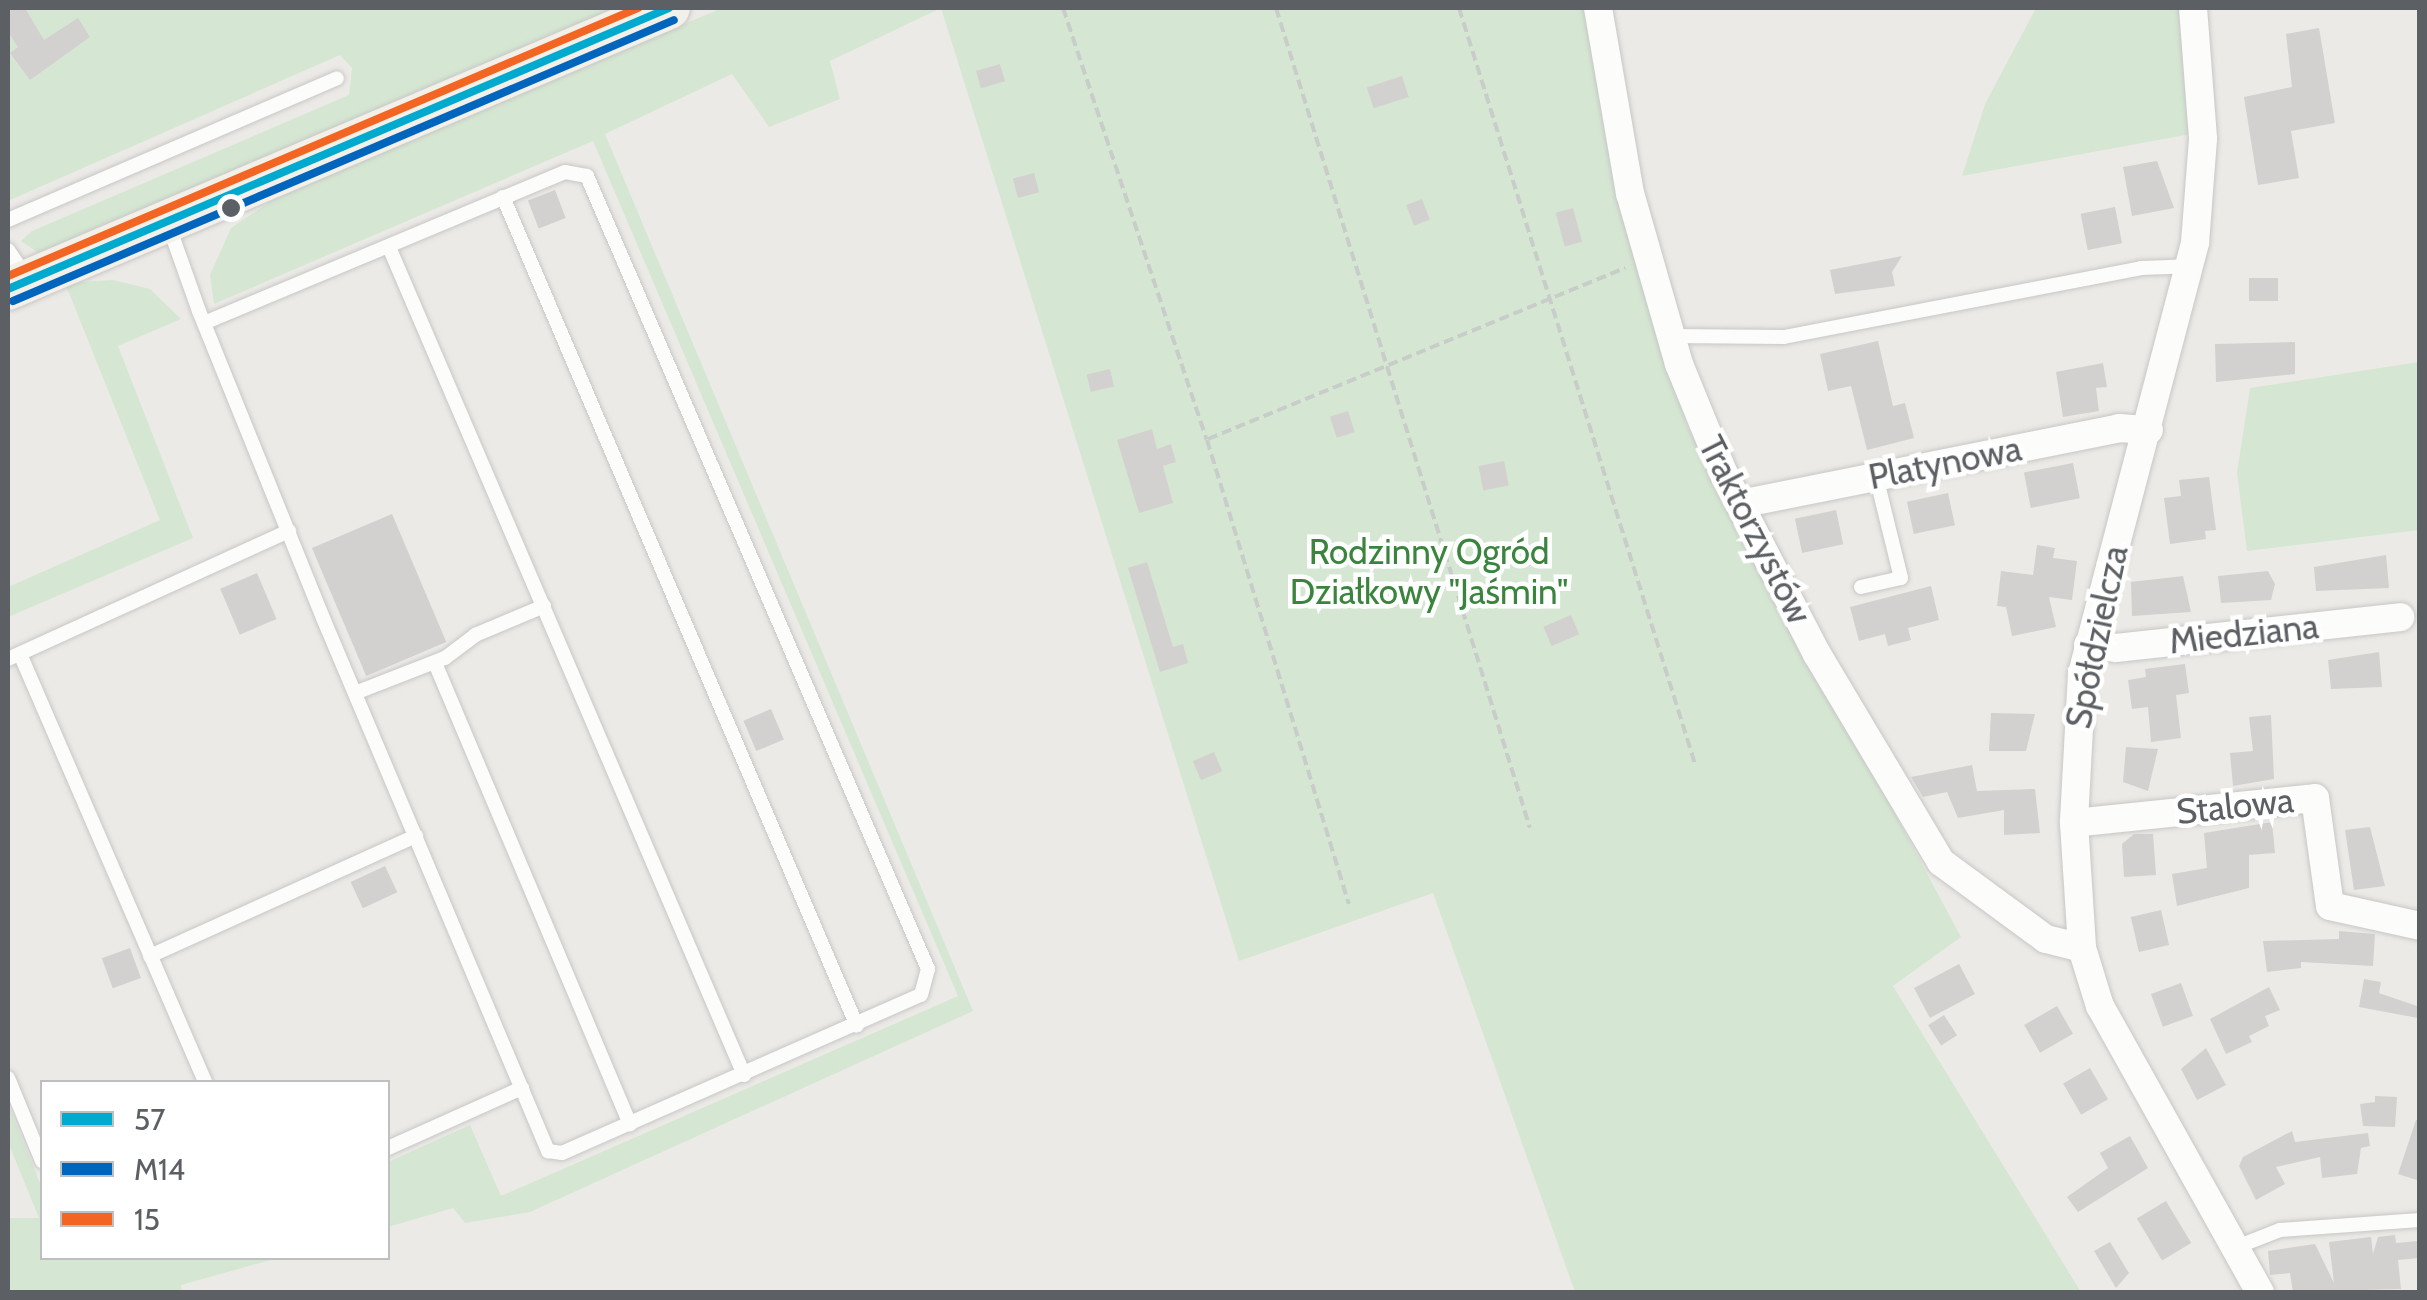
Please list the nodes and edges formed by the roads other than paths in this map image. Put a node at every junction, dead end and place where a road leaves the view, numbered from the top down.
1 (668, 8) edge
2 (1598, 8) edge
3 (2193, 8) edge
4 (337, 78) dead end
5 (503, 197) junction
6 (8, 220) edge
7 (168, 221) junction
8 (389, 247) junction
9 (2190, 266) junction
10 (14, 273) edge
11 (204, 323) junction
12 (1671, 336) junction
13 (2149, 430) junction
14 (1876, 476) junction
15 (1740, 504) junction
16 (289, 531) junction
17 (1861, 587) dead end
18 (544, 606) junction
19 (2400, 618) dead end
20 (2088, 645) junction
21 (14, 657) edge
22 (434, 663) junction
23 (355, 694) junction
24 (2074, 822) junction
25 (416, 836) junction
26 (2420, 926) edge
27 (2082, 948) junction
28 (150, 956) junction
29 (857, 1026) junction
30 (744, 1074) junction
31 (8, 1078) edge
32 (204, 1080) edge
33 (522, 1088) junction
34 (630, 1124) junction
35 (390, 1147) edge
36 (40, 1156) edge
37 (2420, 1220) edge
38 (2234, 1248) junction
39 (2260, 1292) edge

1 - 7 main road
2 - 12 street, Traktorzystów
3 - 9 street, Spółdzielcza
4 - 6 lane
5 - 8 lane
5 - 29 lane
5 - 29 lane
7 - 10 main road
7 - 11 lane
8 - 11 lane
8 - 18 lane
9 - 12 lane
9 - 13 street, Spółdzielcza
11 - 16 lane
12 - 15 street, Traktorzystów
13 - 14 street, Platynowa
13 - 20 street, Spółdzielcza
14 - 15 street, Platynowa
14 - 17 lane
15 - 27 street, Traktorzystów
16 - 21 lane
16 - 23 lane
18 - 22 lane
18 - 30 lane
19 - 20 street, Miedziana
20 - 24 street, Spółdzielcza
21 - 28 lane
22 - 23 lane
22 - 34 lane
23 - 25 lane
24 - 26 street, Stalowa
24 - 27 street, Spółdzielcza
25 - 28 lane
25 - 33 lane
27 - 38 street, Spółdzielcza
28 - 32 lane
29 - 30 lane
30 - 34 lane
31 - 36 lane
33 - 34 lane
33 - 35 lane
37 - 38 lane
38 - 39 street, Spółdzielcza

